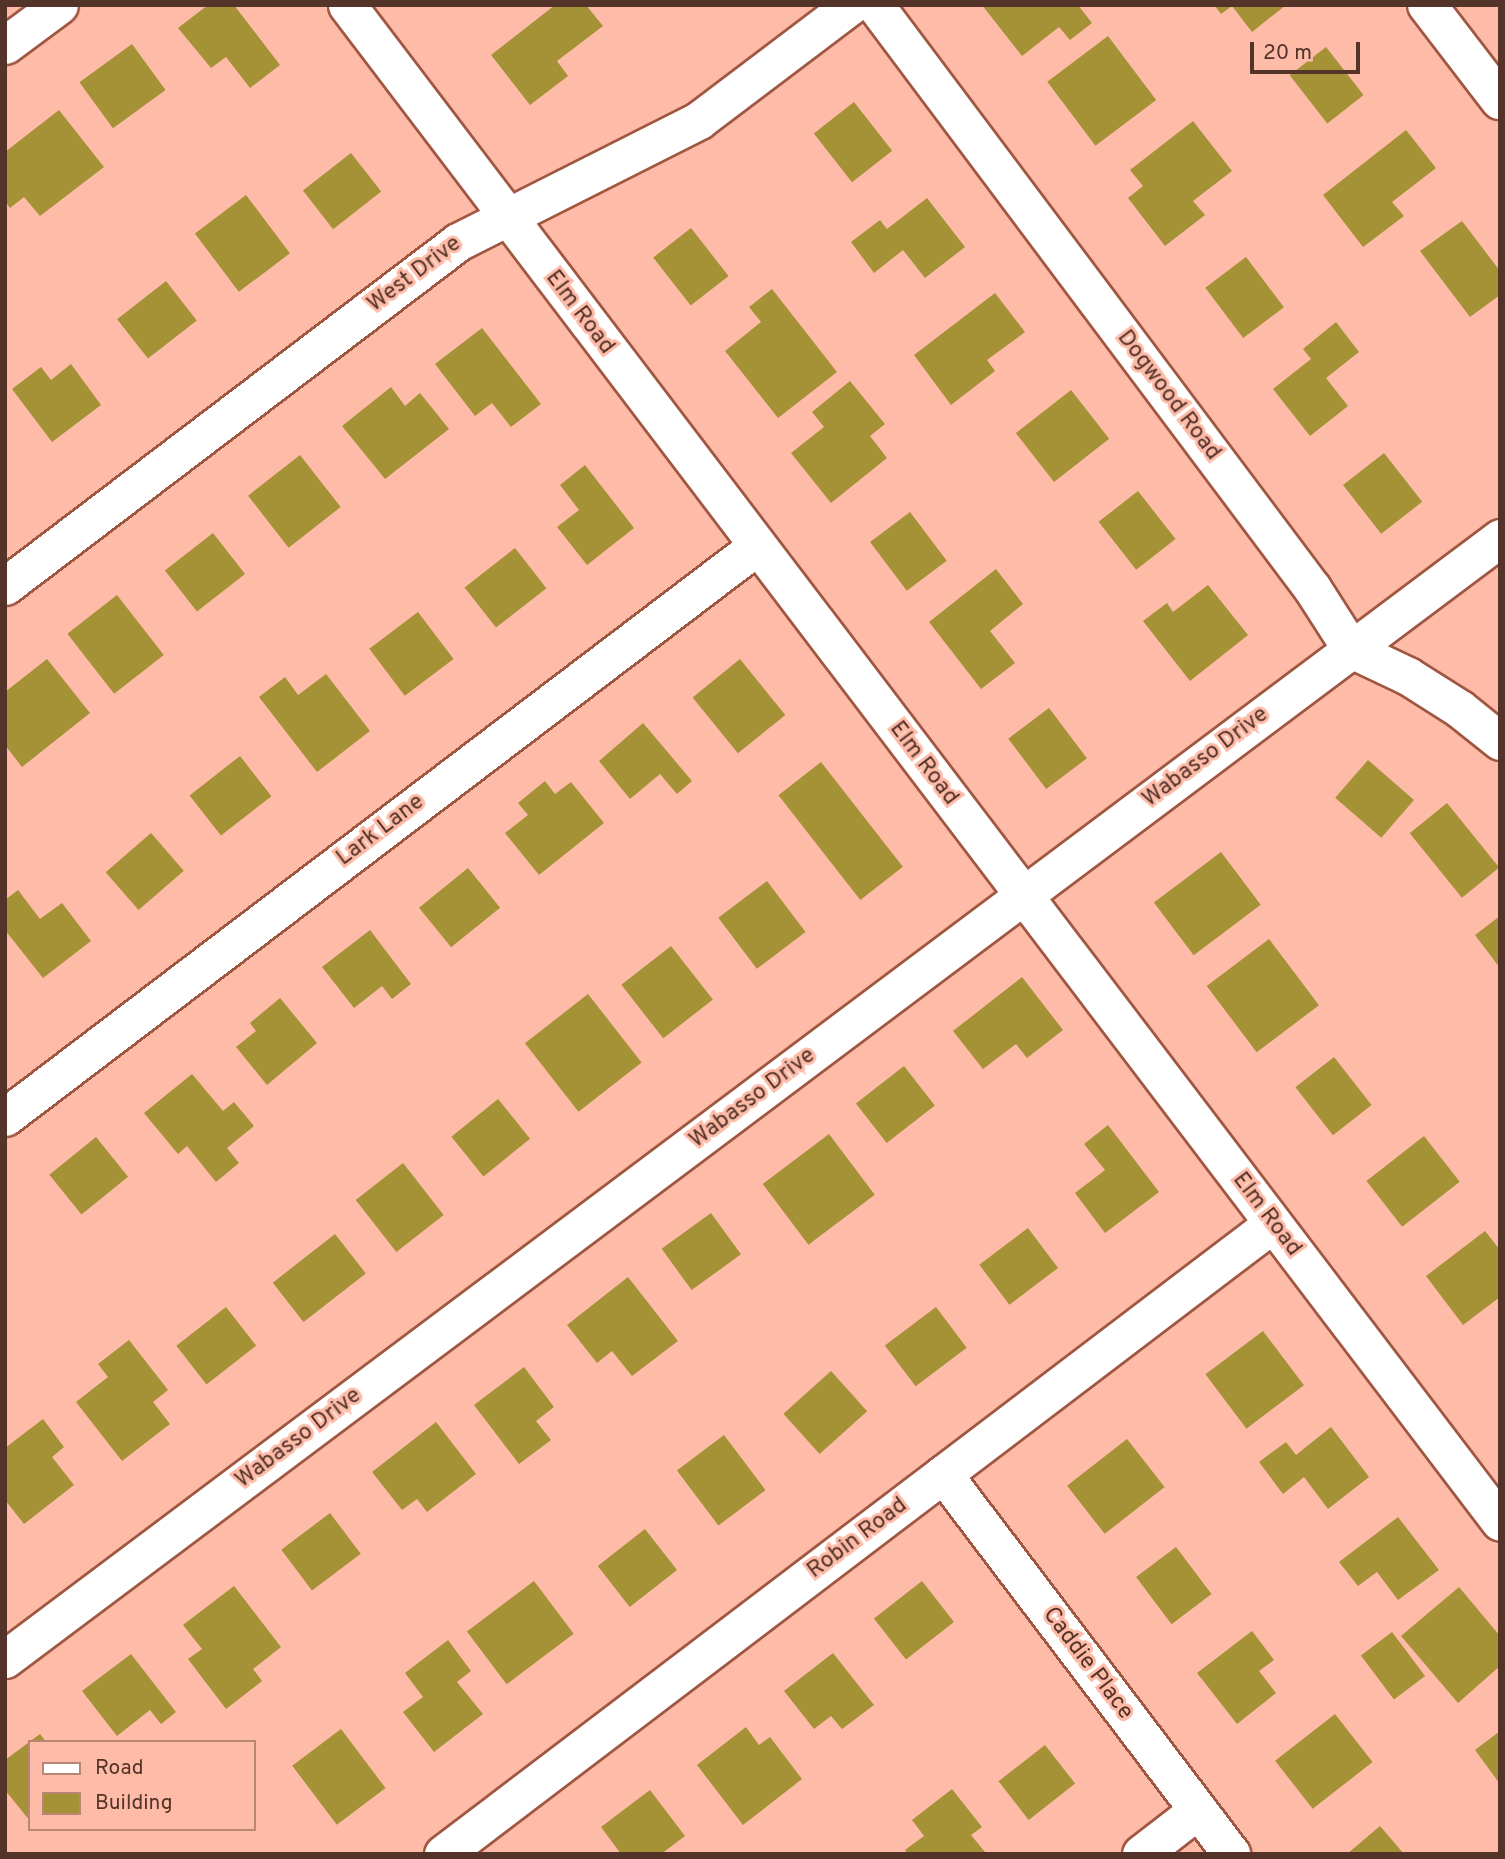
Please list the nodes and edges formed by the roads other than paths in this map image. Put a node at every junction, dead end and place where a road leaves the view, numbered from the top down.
1 (59, 5) edge
2 (346, 5) edge
3 (851, 5) edge
4 (876, 5) edge
5 (1427, 5) edge
6 (5, 45) edge
7 (1500, 100) edge
8 (506, 215) junction
9 (1500, 538) edge
10 (757, 546) junction
11 (5, 586) edge
12 (1350, 649) junction
13 (1500, 741) edge
14 (1023, 896) junction
15 (5, 1116) edge
16 (1272, 1224) junction
17 (943, 1474) junction
18 (1500, 1522) edge
19 (5, 1659) edge
20 (1198, 1810) junction
21 (443, 1854) edge
22 (1140, 1854) edge
23 (1231, 1854) edge

1 - 6 street
2 - 8 street, Elm Road
3 - 8 street, West Drive
4 - 12 street, Dogwood Road
5 - 7 street
8 - 10 street, Elm Road
8 - 11 street, West Drive
9 - 12 street, Wabasso Drive
10 - 14 street, Elm Road
10 - 15 street, Lark Lane
12 - 13 street
12 - 14 street, Wabasso Drive
14 - 16 street, Elm Road
14 - 19 street, Wabasso Drive
16 - 17 street, Robin Road
16 - 18 street, Elm Road
17 - 20 street, Caddie Place
17 - 21 street, Robin Road
20 - 22 street
20 - 23 street, Caddie Place

